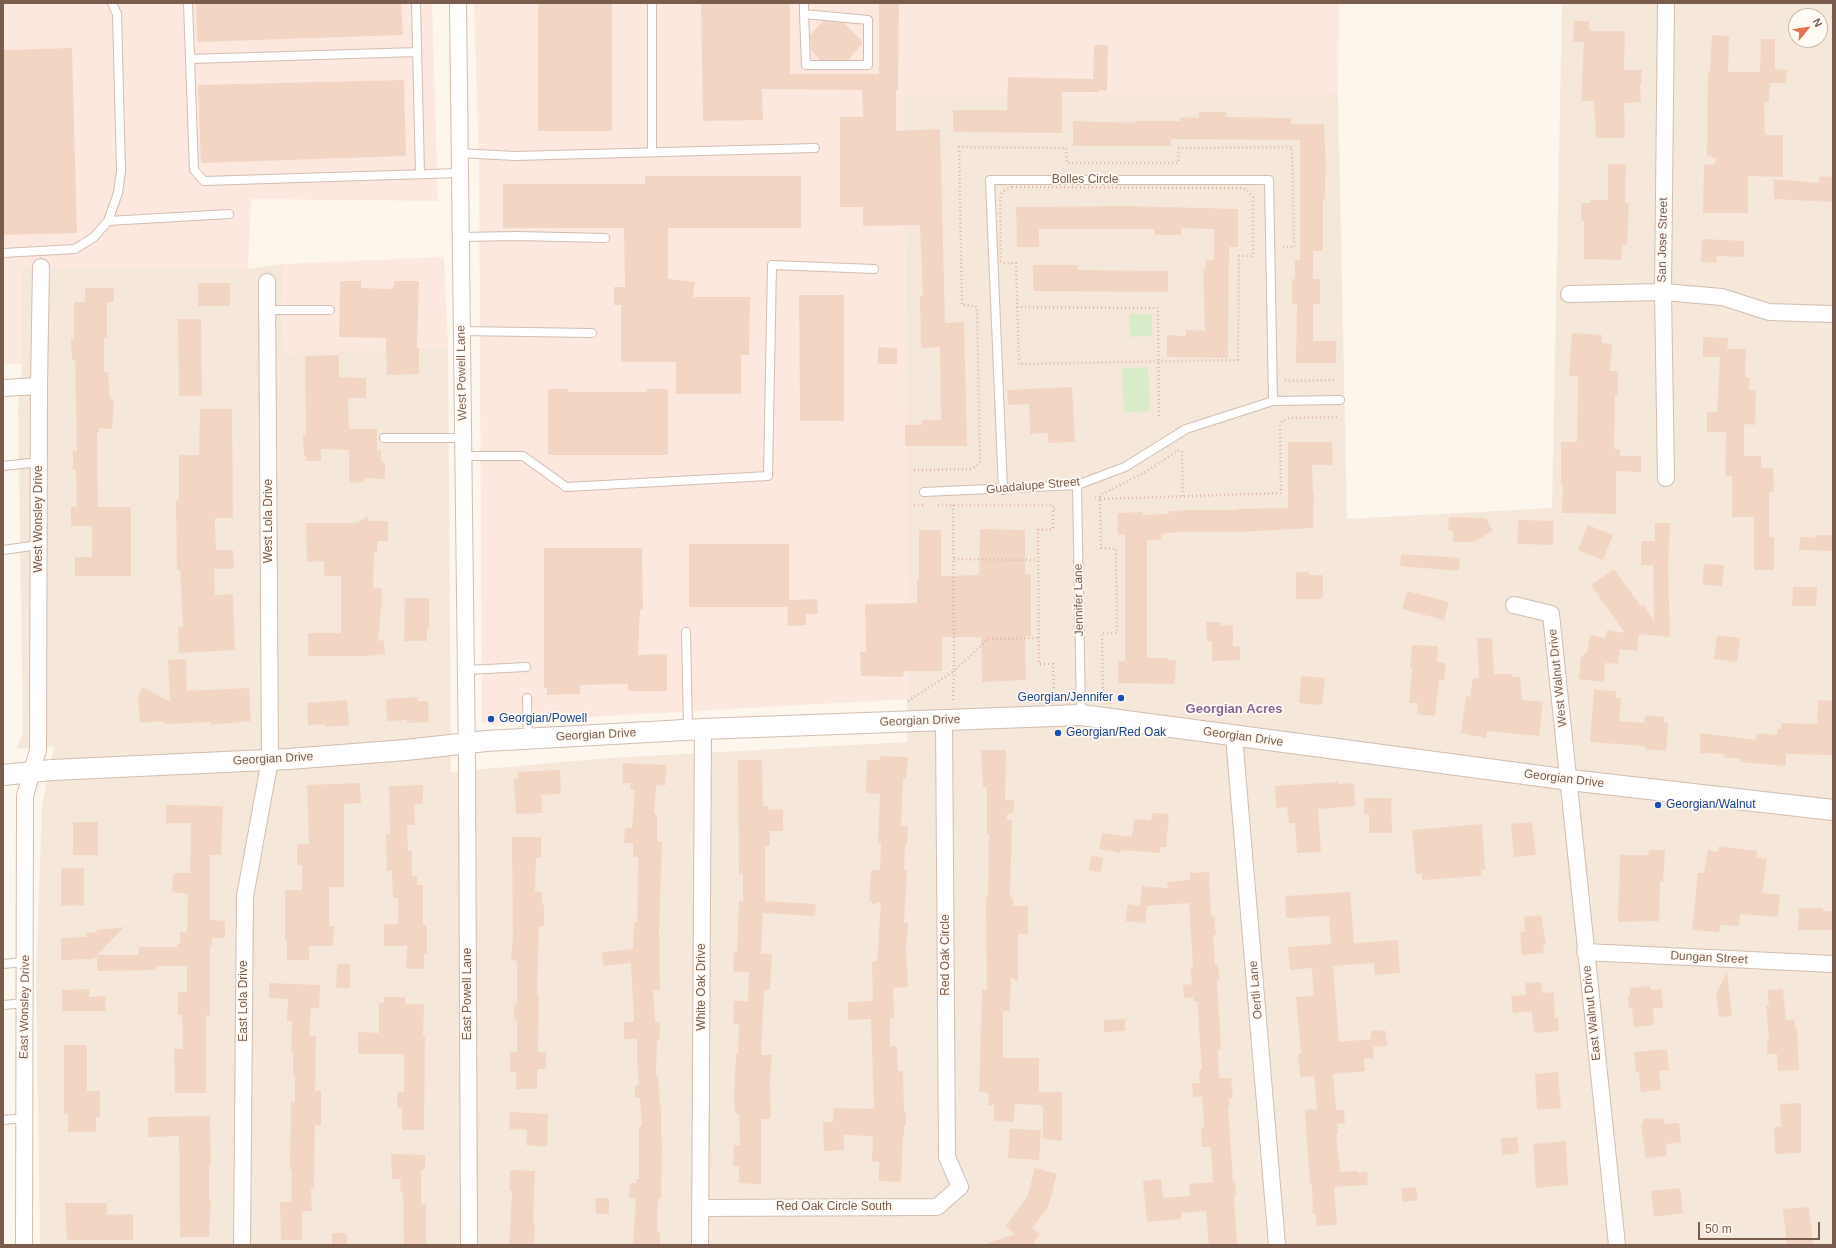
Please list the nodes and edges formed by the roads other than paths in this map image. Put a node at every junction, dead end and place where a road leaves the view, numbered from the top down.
1 (112, 3) edge
2 (188, 3) edge
3 (416, 3) edge
4 (458, 3) edge
5 (652, 3) edge
6 (804, 3) edge
7 (1666, 3) edge
8 (804, 14) junction
9 (417, 52) junction
10 (190, 59) junction
11 (814, 148) dead end
12 (652, 152) junction
13 (459, 153) junction
14 (459, 173) junction
15 (420, 174) junction
16 (229, 214) dead end
17 (108, 221) junction
18 (460, 237) junction
19 (605, 238) dead end
20 (3, 253) edge
21 (41, 267) dead end
22 (874, 269) dead end
23 (267, 282) dead end
24 (1663, 292) junction
25 (1569, 294) dead end
26 (267, 310) junction
27 (330, 310) dead end
28 (1833, 314) edge
29 (461, 331) junction
30 (592, 333) dead end
31 (39, 386) junction
32 (3, 388) edge
33 (1340, 400) dead end
34 (1272, 401) junction
35 (384, 438) dead end
36 (463, 438) junction
37 (463, 456) junction
38 (39, 462) junction
39 (3, 466) edge
40 (1666, 478) dead end
41 (1077, 486) junction
42 (1003, 490) junction
43 (924, 492) dead end
44 (39, 545) junction
45 (3, 550) edge
46 (1514, 605) dead end
47 (686, 632) dead end
48 (526, 667) dead end
49 (466, 670) junction
50 (527, 698) dead end
51 (1081, 715) junction
52 (944, 720) junction
53 (696, 730) junction
54 (1234, 736) junction
55 (528, 739) junction
56 (467, 743) junction
57 (270, 760) junction
58 (32, 771) junction
59 (3, 776) edge
60 (1570, 780) junction
61 (1833, 810) edge
62 (1585, 952) junction
63 (25, 962) junction
64 (3, 964) edge
65 (1833, 964) edge
66 (1833, 967) edge
67 (25, 1003) junction
68 (3, 1005) edge
69 (24, 1118) junction
70 (3, 1120) edge
71 (960, 1187) joint
72 (701, 1208) junction
73 (24, 1245) edge
74 (242, 1245) edge
75 (469, 1245) edge
76 (700, 1245) edge
77 (1277, 1245) edge
78 (1617, 1245) edge

1 - 17 lane
2 - 10 lane
3 - 9 lane
4 - 13 street, West Powell Lane
5 - 12 lane
6 - 8 lane
7 - 24 street, San Jose Street
8 - 8 lane
9 - 10 lane
9 - 15 lane
10 - 15 lane
11 - 12 lane
12 - 13 lane
13 - 14 street, West Powell Lane
14 - 15 lane
14 - 18 street, West Powell Lane
16 - 17 lane
17 - 20 lane
18 - 19 lane
18 - 29 street, West Powell Lane
21 - 31 street, West Wonsley Drive
22 - 37 lane
23 - 26 street, West Lola Drive
24 - 25 street
24 - 28 street
24 - 40 street, San Jose Street
26 - 27 lane
26 - 57 street, West Lola Drive
29 - 30 lane
29 - 36 street, West Powell Lane
31 - 32 street
31 - 38 street, West Wonsley Drive
33 - 34 lane, Guadalupe Street
34 - 41 lane, Guadalupe Street
34 - 42 lane, Bolles Circle
35 - 36 lane
36 - 37 street, West Powell Lane
37 - 49 street, West Powell Lane
38 - 39 lane
38 - 44 street, West Wonsley Drive
41 - 42 lane, Guadalupe Street
41 - 51 lane, Jennifer Lane
42 - 43 lane, Guadalupe Street
44 - 45 lane
44 - 58 street, West Wonsley Drive
46 - 60 street, West Walnut Drive
47 - 53 lane
48 - 49 lane
49 - 56 street, West Powell Lane
50 - 55 lane
51 - 52 street, Georgian Drive
51 - 54 street, Georgian Drive
52 - 53 street, Georgian Drive
52 - 71 street, Red Oak Circle
53 - 55 street, Georgian Drive
53 - 72 street, White Oak Drive
54 - 60 street, Georgian Drive
54 - 77 street, Oertli Lane
55 - 56 street, Georgian Drive
56 - 57 street, Georgian Drive
56 - 75 street, East Powell Lane
57 - 58 street, Georgian Drive
57 - 74 street, East Lola Drive
58 - 59 street, Georgian Drive
58 - 63 street, East Wonsley Drive
60 - 61 street, Georgian Drive
60 - 62 street, East Walnut Drive
62 - 65 street, Dungan Street
62 - 78 street, East Walnut Drive
63 - 64 lane
63 - 67 street, East Wonsley Drive
65 - 66 street
67 - 68 lane
67 - 69 street, East Wonsley Drive
69 - 70 lane
69 - 73 street, East Wonsley Drive
71 - 72 street, Red Oak Circle South
72 - 76 street, White Oak Drive

